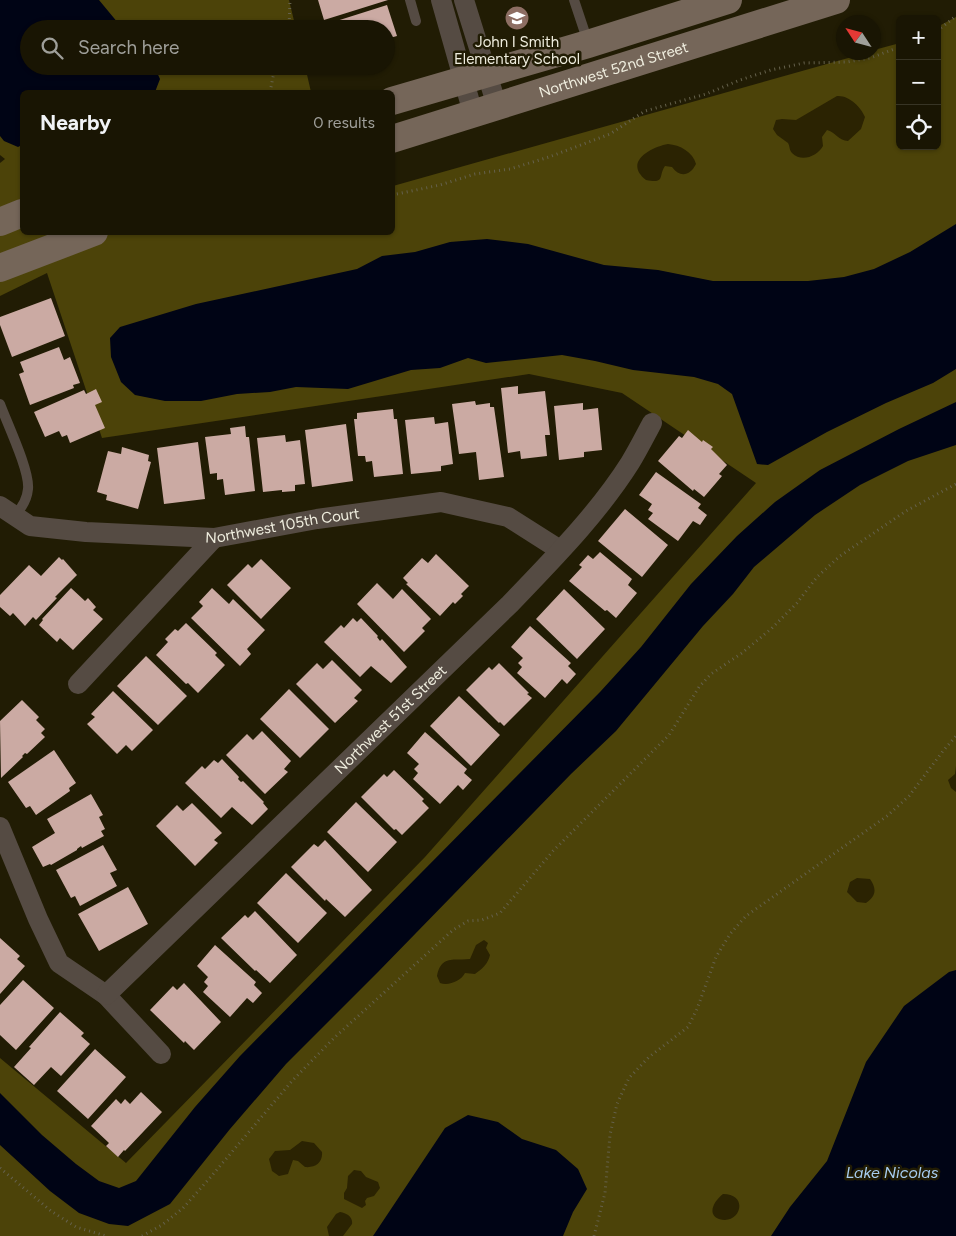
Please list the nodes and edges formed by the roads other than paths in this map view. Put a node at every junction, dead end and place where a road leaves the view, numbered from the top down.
1 (410, 0) edge
2 (441, 0) edge
3 (464, 0) edge
4 (574, 0) edge
5 (728, 0) edge
6 (836, 0) edge
7 (416, 21) dead end
8 (588, 44) junction
9 (475, 77) junction
10 (395, 100) edge
11 (485, 109) junction
12 (395, 138) edge
13 (20, 213) edge
14 (0, 222) edge
15 (86, 235) edge
16 (0, 268) edge
17 (0, 404) edge
18 (652, 423) dead end
19 (7, 511) edge
20 (214, 538) junction
21 (560, 550) junction
22 (78, 684) dead end
23 (0, 827) edge
24 (106, 995) junction
25 (161, 1054) dead end

1 - 7 lane
2 - 9 street
3 - 9 street
4 - 8 lane
5 - 8 street
6 - 11 street, Northwest 52nd Street
8 - 9 street
9 - 10 street
9 - 11 street
11 - 12 street, Northwest 52nd Street
13 - 14 street
15 - 16 street
17 - 19 lane
18 - 21 street, Northwest 51st Street
19 - 20 street, Northwest 105th Court
20 - 21 street, Northwest 105th Court
20 - 22 street
21 - 24 street, Northwest 51st Street
23 - 24 street
24 - 25 street

